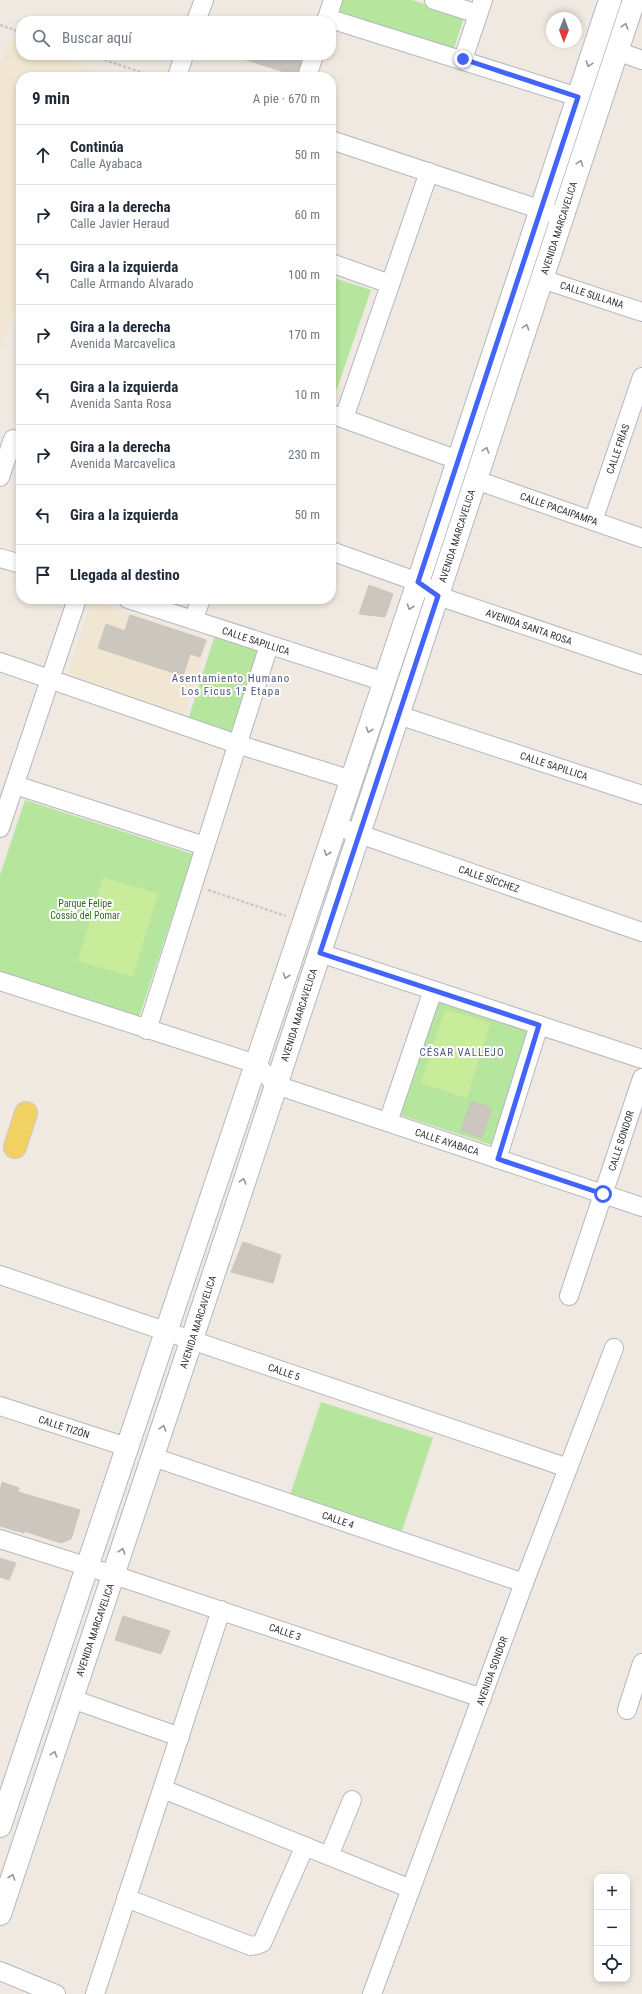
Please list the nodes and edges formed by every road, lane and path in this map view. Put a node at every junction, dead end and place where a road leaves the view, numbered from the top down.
1 (204, 0) edge
2 (333, 0) edge
3 (434, 0) edge
4 (610, 0) edge
5 (634, 0) edge
6 (480, 7) edge
7 (198, 16) edge
8 (328, 16) edge
9 (336, 22) edge
10 (0, 25) edge
11 (16, 30) edge
12 (617, 51) junction
13 (463, 59) junction
14 (105, 60) edge
15 (182, 60) edge
16 (312, 60) edge
17 (642, 60) edge
18 (140, 72) edge
19 (179, 72) edge
20 (309, 72) edge
21 (578, 97) junction
22 (336, 142) edge
23 (429, 172) junction
24 (541, 210) junction
25 (563, 216) junction
26 (336, 266) edge
27 (542, 279) junction
28 (390, 284) junction
29 (642, 312) edge
30 (642, 377) edge
31 (337, 416) edge
32 (11, 439) edge
33 (458, 460) junction
34 (0, 477) edge
35 (476, 480) junction
36 (594, 521) junction
37 (642, 538) edge
38 (336, 553) edge
39 (0, 558) edge
40 (16, 563) edge
41 (418, 582) junction
42 (438, 596) junction
43 (75, 604) edge
44 (143, 604) edge
45 (199, 604) edge
46 (193, 620) junction
47 (269, 645) junction
48 (0, 662) edge
49 (642, 665) edge
50 (49, 679) junction
51 (385, 682) junction
52 (398, 716) junction
53 (237, 744) junction
54 (352, 780) junction
55 (15, 785) junction
56 (642, 795) edge
57 (336, 826) junction
58 (0, 828) edge
59 (359, 833) junction
60 (205, 846) junction
61 (193, 885) junction
62 (304, 921) junction
63 (642, 932) edge
64 (320, 953) junction
65 (0, 981) edge
66 (433, 990) junction
67 (539, 1025) junction
68 (147, 1030) junction
69 (642, 1059) edge
70 (256, 1064) junction
71 (642, 1078) edge
72 (276, 1085) junction
73 (26, 1113) dead end
74 (388, 1122) junction
75 (15, 1147) dead end
76 (498, 1159) junction
77 (603, 1194) junction
78 (642, 1207) edge
79 (0, 1275) edge
80 (569, 1296) dead end
81 (166, 1331) junction
82 (192, 1341) junction
83 (614, 1348) dead end
84 (0, 1406) edge
85 (127, 1447) junction
86 (153, 1457) junction
87 (568, 1468) junction
88 (0, 1539) edge
89 (87, 1567) junction
90 (114, 1575) junction
91 (524, 1583) junction
92 (221, 1610) junction
93 (642, 1663) edge
94 (482, 1698) junction
95 (72, 1699) junction
96 (627, 1710) dead end
97 (180, 1737) junction
98 (14, 1784) junction
99 (163, 1789) junction
100 (41, 1793) junction
101 (352, 1800) dead end
102 (0, 1826) edge
103 (305, 1846) junction
104 (329, 1856) junction
105 (411, 1889) junction
106 (126, 1898) junction
107 (0, 1914) edge
108 (0, 1971) edge
109 (56, 1994) edge
110 (95, 1994) edge
111 (372, 1994) edge

1 - 7 street
2 - 8 street
3 - 6 street
4 -> 21 street
12 -> 5 street, AVENIDA MARCAVELICA
6 - 13 street
9 - 13 street
10 - 11 path
12 - 17 street
25 -> 12 street, AVENIDA MARCAVELICA
13 - 21 street
14 - 18 path
15 - 19 street
16 - 20 street
21 - 24 street
22 - 23 street
23 - 24 street
23 - 28 street
24 - 25 street
24 - 33 street
25 - 27 street, AVENIDA MARCAVELICA
26 - 28 street
27 - 29 street, CALLE SULLANA
35 -> 27 street, AVENIDA MARCAVELICA
28 - 31 street
30 - 36 street, CALLE FRÍAS
31 - 33 street
32 - 34 street
33 - 41 street
35 - 36 street, CALLE PACAIPAMPA
35 - 42 street, AVENIDA MARCAVELICA
36 - 37 street, CALLE PACAIPAMPA
38 - 41 street, AVENIDA SANTA ROSA
39 - 40 street
41 - 42 street, AVENIDA SANTA ROSA
41 -> 51 street
42 - 49 street, AVENIDA SANTA ROSA
42 - 52 street, AVENIDA MARCAVELICA
43 - 50 street
44 - 46 street, CALLE SAPILLICA
45 - 46 street
46 - 47 street, CALLE SAPILLICA
47 - 51 street, CALLE SAPILLICA
47 - 53 street
48 - 50 street
50 - 53 street
50 - 55 street
51 -> 54 street
52 - 56 street, CALLE SAPILLICA
52 - 59 street, AVENIDA MARCAVELICA
53 - 54 street
53 - 60 street
54 - 57 street
55 - 58 street
55 - 60 street
57 - 59 street, CALLE SÍCCHEZ
57 -> 62 street
59 - 63 street, CALLE SÍCCHEZ
59 - 64 street, AVENIDA MARCAVELICA
60 - 61 street
61 - 62 path
61 - 68 street
62 -> 70 street
64 - 66 street
64 - 72 street, AVENIDA MARCAVELICA
65 - 68 street
66 - 67 street
66 - 74 street
67 - 69 street
67 - 76 street
68 - 70 street
70 - 72 street
70 - 81 street
71 - 77 street, CALLE SONDOR
72 - 74 street, CALLE AYABACA
82 -> 72 street, AVENIDA MARCAVELICA
73 - 75 main road
74 - 76 street, CALLE AYABACA
76 - 77 street, CALLE AYABACA
77 - 78 street, CALLE AYABACA
77 - 80 street, CALLE SONDOR
79 - 81 street, CALLE 5
81 - 82 street, CALLE 5
81 - 85 street
86 -> 82 street, AVENIDA MARCAVELICA
82 - 87 street, CALLE 5
83 - 87 street, AVENIDA SONDOR
84 - 85 street, CALLE TIZÓN
85 - 89 street
90 -> 86 street, AVENIDA MARCAVELICA
86 - 91 street, CALLE 4
87 - 91 street, AVENIDA SONDOR
88 - 89 street
89 - 90 street, CALLE 3
89 - 98 street
90 - 92 street, CALLE 3
90 - 95 street, AVENIDA MARCAVELICA
91 - 94 street, AVENIDA SONDOR
92 - 94 street, CALLE 3
92 - 97 street
93 - 96 street
94 - 105 street, AVENIDA SONDOR
95 - 97 street
100 -> 95 street, AVENIDA MARCAVELICA
97 - 99 street
98 - 100 street
98 - 102 street
99 - 103 street
99 - 106 street
107 -> 100 street, AVENIDA MARCAVELICA
101 - 104 street
103 - 104 street
103 - 106 street
104 - 105 street
105 - 111 street, AVENIDA SONDOR
106 - 110 street
108 - 109 street

